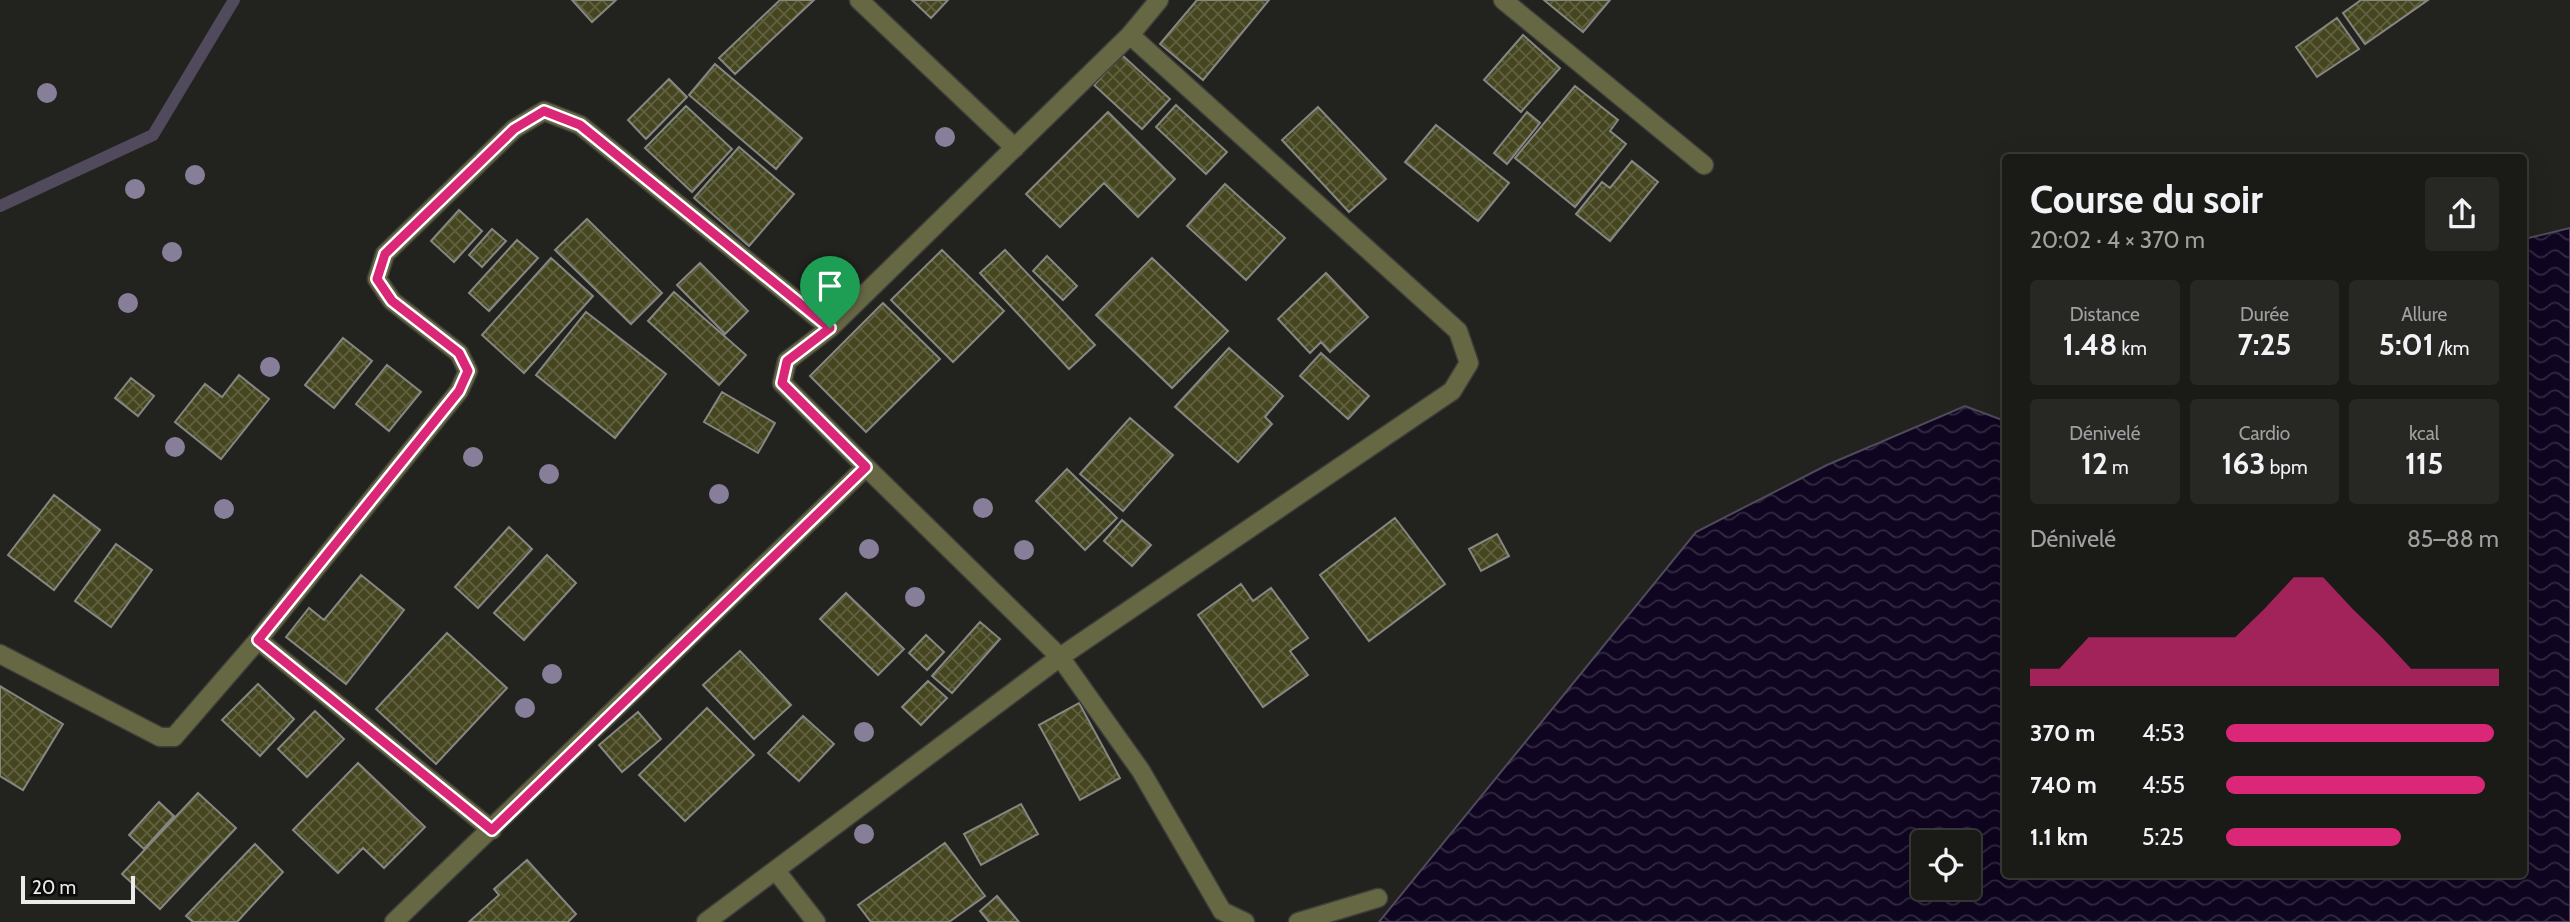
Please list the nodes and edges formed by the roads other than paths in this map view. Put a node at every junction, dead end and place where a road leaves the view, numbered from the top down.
1 (859, 0) edge
2 (1159, 0) edge
3 (1503, 0) edge
4 (1130, 36) junction
5 (1015, 148) junction
6 (1704, 164) dead end
7 (830, 328) junction
8 (866, 467) junction
9 (258, 640) junction
10 (0, 654) edge
11 (1060, 657) junction
12 (492, 830) junction
13 (777, 872) junction
14 (1378, 898) dead end
15 (394, 922) edge
16 (706, 922) edge
17 (816, 922) edge
18 (1245, 922) edge
19 (1298, 922) edge

1 - 5 street
2 - 4 street
3 - 6 street
4 - 5 street
4 - 11 street
5 - 7 street
7 - 8 street
7 - 9 street
8 - 11 street
8 - 12 street
9 - 10 street
9 - 12 street
11 - 13 street
11 - 18 street
12 - 15 street
13 - 16 street
13 - 17 street
14 - 19 street

